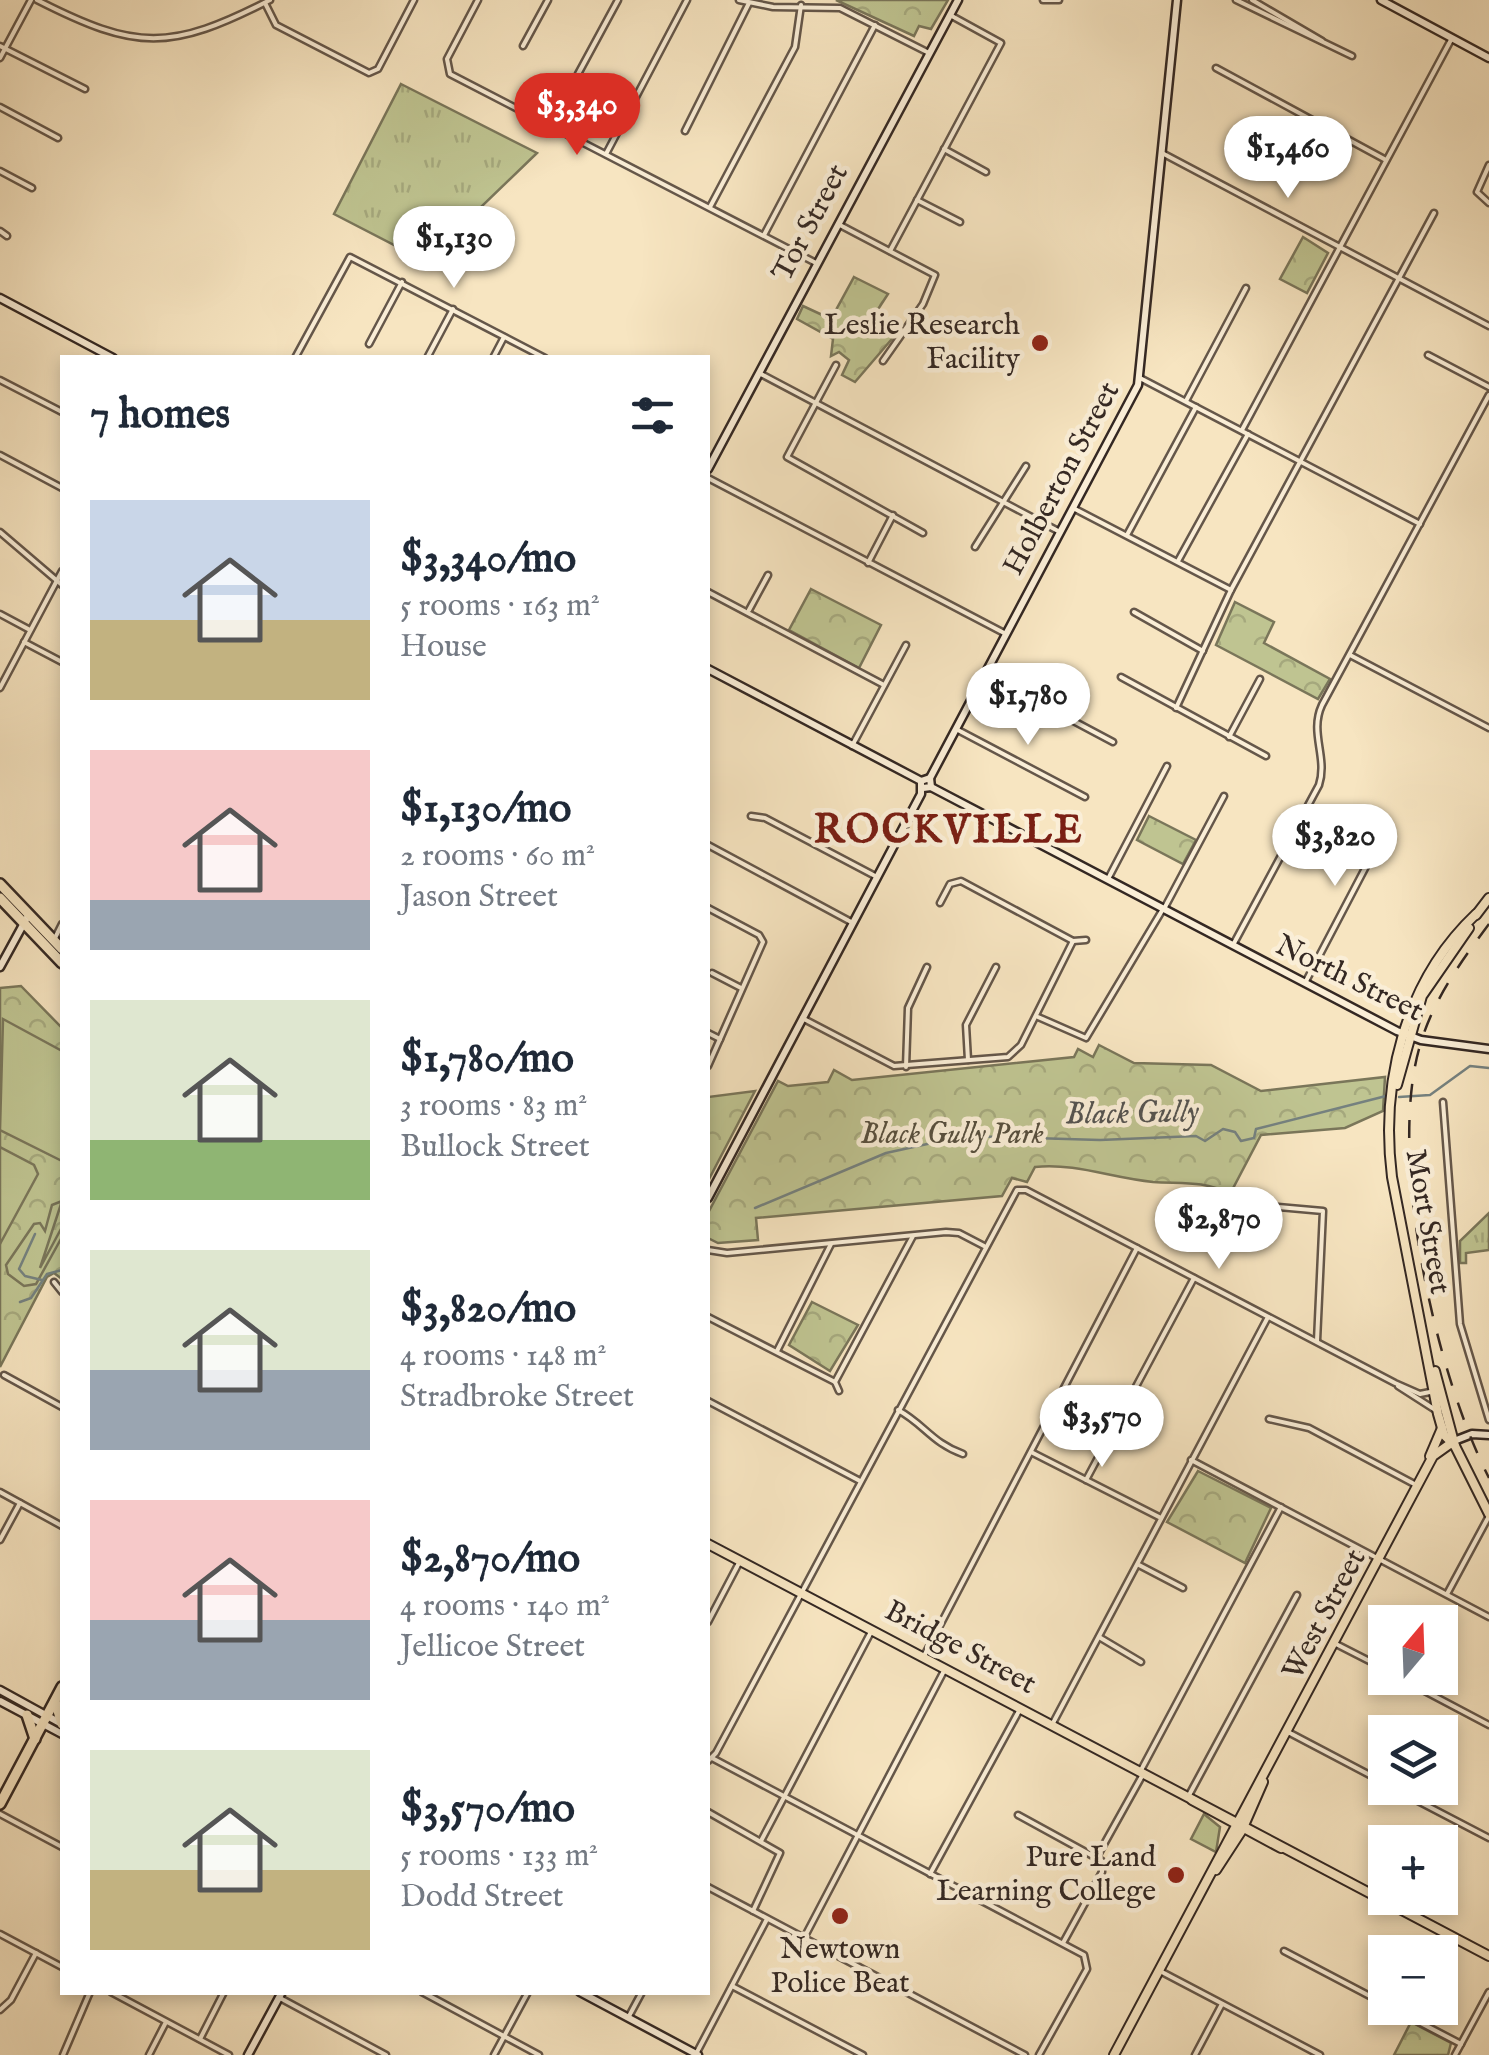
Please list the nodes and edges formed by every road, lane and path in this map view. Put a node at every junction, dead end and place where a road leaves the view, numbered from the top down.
1 (34, 0) edge
2 (414, 0) edge
3 (478, 0) edge
4 (548, 0) edge
5 (618, 0) edge
6 (687, 0) edge
7 (738, 0) edge
8 (958, 0) edge
9 (1043, 0) edge
10 (1059, 0) edge
11 (1176, 0) edge
12 (1236, 0) edge
13 (1252, 0) edge
14 (1381, 0) edge
15 (268, 1) edge
16 (749, 3) junction
17 (801, 6) junction
18 (950, 15) junction
19 (876, 25) junction
20 (1452, 38) junction
21 (1322, 41) junction
22 (522, 46) dead end
23 (2, 48) edge
24 (930, 54) junction
25 (1352, 56) dead end
26 (0, 58) edge
27 (1489, 58) edge
28 (1216, 68) dead end
29 (578, 74) dead end
30 (84, 89) dead end
31 (0, 107) edge
32 (685, 131) dead end
33 (58, 138) dead end
34 (944, 149) junction
35 (1162, 153) junction
36 (606, 154) junction
37 (1386, 160) junction
38 (1489, 166) edge
39 (0, 171) edge
40 (986, 172) dead end
41 (32, 188) dead end
42 (917, 200) junction
43 (1489, 203) edge
44 (710, 208) junction
45 (1434, 213) dead end
46 (960, 222) dead end
47 (838, 224) junction
48 (0, 231) edge
49 (764, 235) junction
50 (7, 236) dead end
51 (1340, 248) junction
52 (890, 251) junction
53 (817, 264) junction
54 (1398, 278) junction
55 (402, 282) junction
56 (1246, 288) dead end
57 (0, 298) edge
58 (453, 310) junction
59 (1489, 326) edge
60 (504, 336) junction
61 (368, 344) dead end
62 (107, 355) edge
63 (297, 355) edge
64 (429, 355) edge
65 (494, 355) edge
66 (539, 355) edge
67 (1428, 356) dead end
68 (883, 361) dead end
69 (836, 365) dead end
70 (759, 373) junction
71 (1140, 378) junction
72 (0, 380) edge
73 (1489, 387) edge
74 (1489, 395) edge
75 (1186, 401) junction
76 (816, 402) junction
77 (1196, 407) junction
78 (60, 411) edge
79 (1245, 432) junction
80 (0, 456) edge
81 (1301, 462) junction
82 (710, 466) edge
83 (1026, 466) dead end
84 (710, 479) edge
85 (60, 487) edge
86 (1004, 502) junction
87 (1073, 508) junction
88 (893, 515) junction
89 (1420, 524) junction
90 (0, 532) edge
91 (1060, 532) junction
92 (923, 533) dead end
93 (1127, 536) junction
94 (975, 547) dead end
95 (868, 562) junction
96 (1178, 562) junction
97 (768, 575) dead end
98 (60, 583) edge
99 (1231, 590) junction
100 (710, 593) edge
101 (748, 612) junction
102 (1134, 612) dead end
103 (0, 614) edge
104 (30, 630) junction
105 (1006, 634) junction
106 (24, 642) junction
107 (906, 646) dead end
108 (1206, 652) junction
109 (1350, 655) junction
110 (60, 661) edge
111 (710, 670) edge
112 (984, 674) junction
113 (1121, 677) dead end
114 (1260, 679) dead end
115 (884, 685) junction
116 (0, 688) edge
117 (1176, 708) junction
118 (1489, 728) edge
119 (956, 729) junction
120 (1229, 737) junction
121 (1113, 742) dead end
122 (852, 746) junction
123 (1266, 756) dead end
124 (1167, 766) dead end
125 (926, 784) junction
126 (1224, 796) dead end
127 (1084, 797) dead end
128 (1306, 813) junction
129 (751, 816) dead end
130 (710, 846) edge
131 (877, 877) junction
132 (1108, 880) junction
133 (0, 884) edge
134 (0, 898) edge
135 (1489, 898) edge
136 (940, 903) dead end
137 (710, 909) edge
138 (1163, 909) junction
139 (27, 919) junction
140 (853, 922) junction
141 (60, 928) edge
142 (54, 940) junction
143 (1086, 940) dead end
144 (1073, 941) junction
145 (60, 946) edge
146 (1233, 946) junction
147 (60, 960) edge
148 (0, 967) edge
149 (927, 967) dead end
150 (996, 967) dead end
151 (712, 973) dead end
152 (1305, 983) junction
153 (741, 988) junction
154 (1037, 1016) junction
155 (802, 1018) junction
156 (710, 1034) edge
157 (1406, 1035) junction
158 (720, 1039) junction
159 (1489, 1050) edge
160 (968, 1061) junction
161 (710, 1062) edge
162 (906, 1067) junction
163 (1443, 1102) dead end
164 (710, 1194) edge
165 (1235, 1202) dead end
166 (913, 1236) junction
167 (830, 1244) junction
168 (984, 1246) junction
169 (1137, 1248) junction
170 (710, 1250) edge
171 (1194, 1278) junction
172 (54, 1282) dead end
173 (60, 1290) edge
174 (1268, 1316) junction
175 (710, 1317) edge
176 (1316, 1342) junction
177 (777, 1352) junction
178 (1429, 1357) junction
179 (4, 1375) dead end
180 (835, 1382) junction
181 (1395, 1383) junction
182 (1434, 1388) junction
183 (839, 1391) dead end
184 (710, 1402) edge
185 (60, 1405) edge
186 (898, 1410) junction
187 (1438, 1411) junction
188 (1269, 1419) dead end
189 (1489, 1420) edge
190 (1442, 1428) junction
191 (1487, 1435) edge
192 (1453, 1443) junction
193 (1031, 1452) junction
194 (963, 1454) dead end
195 (1191, 1460) junction
196 (1426, 1469) junction
197 (1086, 1480) junction
198 (860, 1481) junction
199 (1418, 1486) junction
200 (0, 1492) edge
201 (20, 1503) junction
202 (1281, 1507) junction
203 (1489, 1515) edge
204 (1161, 1518) junction
205 (60, 1525) edge
206 (0, 1540) edge
207 (710, 1545) edge
208 (1380, 1558) junction
209 (740, 1561) junction
210 (1137, 1564) junction
211 (1183, 1588) dead end
212 (802, 1593) junction
213 (1447, 1594) junction
214 (1297, 1595) dead end
215 (1489, 1616) edge
216 (710, 1618) edge
217 (872, 1630) junction
218 (1100, 1637) junction
219 (1335, 1643) junction
220 (923, 1657) junction
221 (1368, 1661) edge
222 (1141, 1662) dead end
223 (946, 1669) junction
224 (0, 1690) edge
225 (60, 1691) edge
226 (1433, 1695) edge
227 (0, 1701) edge
228 (55, 1702) junction
229 (1021, 1709) junction
230 (27, 1715) junction
231 (60, 1718) edge
232 (45, 1720) junction
233 (60, 1724) edge
234 (1489, 1724) edge
235 (1052, 1725) junction
236 (60, 1732) edge
237 (1288, 1732) junction
238 (35, 1738) junction
239 (710, 1760) edge
240 (1142, 1772) junction
241 (1368, 1774) edge
242 (1264, 1777) junction
243 (3, 1793) edge
244 (784, 1796) junction
245 (1188, 1797) junction
246 (1202, 1801) junction
247 (0, 1804) edge
248 (1246, 1804) junction
249 (1426, 1805) edge
250 (710, 1813) edge
251 (0, 1814) edge
252 (1018, 1815) dead end
253 (1216, 1817) junction
254 (1240, 1825) junction
255 (858, 1836) junction
256 (1489, 1838) edge
257 (761, 1841) junction
258 (60, 1846) edge
259 (1098, 1855) junction
260 (1217, 1859) junction
261 (930, 1874) junction
262 (1209, 1878) junction
263 (710, 1888) edge
264 (753, 1911) junction
265 (767, 1918) junction
266 (0, 1934) edge
267 (804, 1938) junction
268 (1063, 1943) junction
269 (1284, 1951) dead end
270 (36, 1953) junction
271 (1489, 1956) edge
272 (60, 1966) edge
273 (1160, 1971) junction
274 (732, 1986) junction
275 (1489, 1992) edge
276 (89, 1995) edge
277 (116, 1995) edge
278 (222, 1995) edge
279 (281, 1995) edge
280 (428, 1995) edge
281 (526, 1995) edge
282 (586, 1995) edge
283 (640, 1995) edge
284 (1368, 1995) edge
285 (1222, 2004) junction
286 (0, 2010) edge
287 (628, 2018) junction
288 (166, 2022) junction
289 (1425, 2025) edge
290 (504, 2036) junction
291 (200, 2040) junction
292 (1461, 2044) junction
293 (697, 2054) edge
294 (64, 2055) edge
295 (149, 2055) edge
296 (229, 2055) edge
297 (248, 2055) edge
298 (386, 2055) edge
299 (494, 2055) edge
300 (539, 2055) edge
301 (862, 2055) edge
302 (1024, 2055) edge
303 (1039, 2055) edge
304 (1114, 2055) edge
305 (1196, 2055) edge
306 (1320, 2055) edge
307 (1455, 2055) edge

1 - 15 street
1 - 23 street
2 - 15 street
3 - 36 street
4 - 22 street
5 - 29 street
6 - 36 street
7 - 16 street
8 - 18 street, Tor Street
9 - 10 street
11 - 35 street, Holberton Street
12 - 21 street
13 - 21 street
14 - 20 street
16 - 17 street
16 - 32 street
17 - 19 street
17 - 44 street
18 - 24 street, Tor Street
18 - 34 street
19 - 24 street
19 - 49 street
20 - 27 street
20 - 37 street
21 - 25 street
23 - 26 street
23 - 30 street
24 - 47 street, Tor Street
28 - 37 street
31 - 33 street
34 - 40 street
34 - 42 street
35 - 51 street
35 - 71 street, Holberton Street
36 - 44 street
37 - 51 street
38 - 43 street
39 - 41 street
42 - 46 street
42 - 52 street
44 - 49 street
45 - 54 street
47 - 52 street
47 - 53 street, Tor Street
48 - 50 street
49 - 53 street
51 - 54 street
51 - 79 street
52 - 68 street
53 - 70 street, Tor Street
54 - 59 street
54 - 81 street
55 - 58 street
55 - 61 street
55 - 63 street
56 - 75 street
57 - 62 street
58 - 60 street
58 - 64 street
60 - 65 street
60 - 66 street
67 - 73 street
69 - 76 street
70 - 76 street
70 - 82 street, Tor Street
71 - 75 street
71 - 87 street, Holberton Street
72 - 78 street
74 - 89 street
75 - 77 street
76 - 86 street
76 - 88 street
77 - 79 street
77 - 93 street
79 - 81 street
79 - 96 street
80 - 85 street
81 - 89 street
81 - 99 street
83 - 86 street
84 - 95 street
86 - 91 street
86 - 94 street
87 - 91 street, Holberton Street
87 - 93 street
88 - 92 street
88 - 95 street
89 - 109 street
90 - 98 street
91 - 105 street, Holberton Street
93 - 96 street
95 - 105 street
96 - 99 street
97 - 101 street
98 - 104 street
99 - 108 street
100 - 101 street
101 - 115 street
102 - 108 street
103 - 104 street
104 - 106 street
105 - 112 street, Holberton Street
106 - 110 street
106 - 116 street
107 - 115 street
108 - 117 street
109 - 118 street
109 - 128 street
111 - 122 street, North Street
112 - 119 street, Holberton Street
112 - 121 street
113 - 117 street
114 - 120 street
115 - 122 street
117 - 120 street
119 - 125 street, Holberton Street
119 - 127 street
120 - 123 street
122 - 125 street, North Street
124 - 132 street
125 - 131 street, Holberton Street
125 - 132 street, North Street
126 - 138 street
128 - 146 street
128 - 152 street
129 - 131 street
130 - 140 street
131 - 140 street, Holberton Street
132 - 138 street, North Street
133 - 139 highway
134 - 139 highway
135 - 157 main road, Mort Street
136 - 144 street
137 - 153 street
138 - 146 street, North Street
138 - 154 street
139 - 142 highway
139 - 147 highway
139 - 148 street
140 - 155 street, Holberton Street
141 - 142 street
142 - 145 highway
143 - 144 street
144 - 154 street
146 - 152 street, North Street
149 - 162 street
150 - 160 street
151 - 153 street
152 - 157 street, North Street
153 - 158 street
154 - 160 street
155 - 162 street
155 - 164 street, Holberton Street
156 - 158 street
157 - 159 street, North Street
157 - 178 main road, Mort Street
158 - 161 street
160 - 162 street
163 - 189 street
165 - 176 street
166 - 167 street
166 - 168 street
166 - 180 street
167 - 170 street
167 - 177 street
168 - 169 street
168 - 186 street
169 - 171 street
169 - 193 street
171 - 174 street
171 - 197 street
172 - 173 street
174 - 176 street
174 - 195 street
175 - 177 street
176 - 181 street
177 - 180 street
178 - 182 main road, Mort Street
178 - 192 main road, Mort Street
179 - 185 street
180 - 183 street
181 - 182 street
181 - 187 street
182 - 187 main road, Mort Street
184 - 198 street
186 - 194 street
186 - 198 street
187 - 190 main road, Mort Street
188 - 199 street
190 - 192 main road, Mort Street
190 - 196 main road
191 - 192 street
192 - 196 main road, West Street
192 - 203 main road, Mort Street
193 - 197 street
193 - 220 street
195 - 202 street
195 - 204 street
196 - 199 main road, West Street
197 - 204 street
198 - 212 street
199 - 208 main road, West Street
200 - 201 street
201 - 205 street
201 - 206 street
202 - 208 street
202 - 240 street
203 - 213 street
204 - 210 street
207 - 209 main road, Bridge Street
208 - 213 street
208 - 219 main road, West Street
209 - 212 main road, Bridge Street
209 - 216 street
210 - 211 street
210 - 218 street
212 - 217 main road, Bridge Street
212 - 239 street
213 - 215 street
214 - 245 street
217 - 220 main road, Bridge Street
217 - 244 street
218 - 222 street
218 - 235 street
219 - 221 street
219 - 237 main road, West Street
220 - 223 main road, Bridge Street
223 - 229 main road, Bridge Street
223 - 255 street
224 - 232 street
225 - 228 highway
226 - 234 street
227 - 230 street
228 - 231 highway
228 - 232 highway
229 - 235 main road, Bridge Street
229 - 261 street
230 - 232 street
230 - 238 highway
232 - 233 street
232 - 236 street
232 - 238 highway
235 - 240 main road, Bridge Street
237 - 241 street
237 - 242 main road, West Street
238 - 243 highway
239 - 244 street
240 - 245 main road, Bridge Street
240 - 259 street
242 - 248 main road, West Street
242 - 254 main road, West Street
243 - 247 highway
244 - 255 street
244 - 257 street
245 - 246 main road, Bridge Street
245 - 253 main road, Bridge Street
246 - 248 main road
246 - 254 main road, Bridge Street
248 - 254 main road, West Street
249 - 256 street
250 - 257 street
251 - 258 street
252 - 259 street
253 - 254 main road, Bridge Street
253 - 260 main road
254 - 260 main road, West Street
254 - 262 main road, West Street
254 - 271 main road, Bridge Street
255 - 261 street
255 - 267 street
257 - 264 street
259 - 268 street
260 - 262 main road, West Street
261 - 268 street
262 - 273 main road, West Street
263 - 264 street
264 - 265 street
265 - 267 street
265 - 274 street
266 - 270 street
267 - 302 street
268 - 303 street
269 - 284 street
270 - 272 street
270 - 286 street
273 - 285 street
273 - 304 main road, West Street
274 - 293 street
274 - 301 street
275 - 292 street
276 - 294 street
277 - 288 street
278 - 291 street
279 - 297 street
279 - 298 street
280 - 290 street
281 - 290 street
282 - 287 street
283 - 287 street
285 - 305 street
285 - 306 street
287 - 293 street
288 - 291 street
288 - 295 street
289 - 292 street
290 - 299 street
290 - 300 street
291 - 296 street
292 - 307 street

